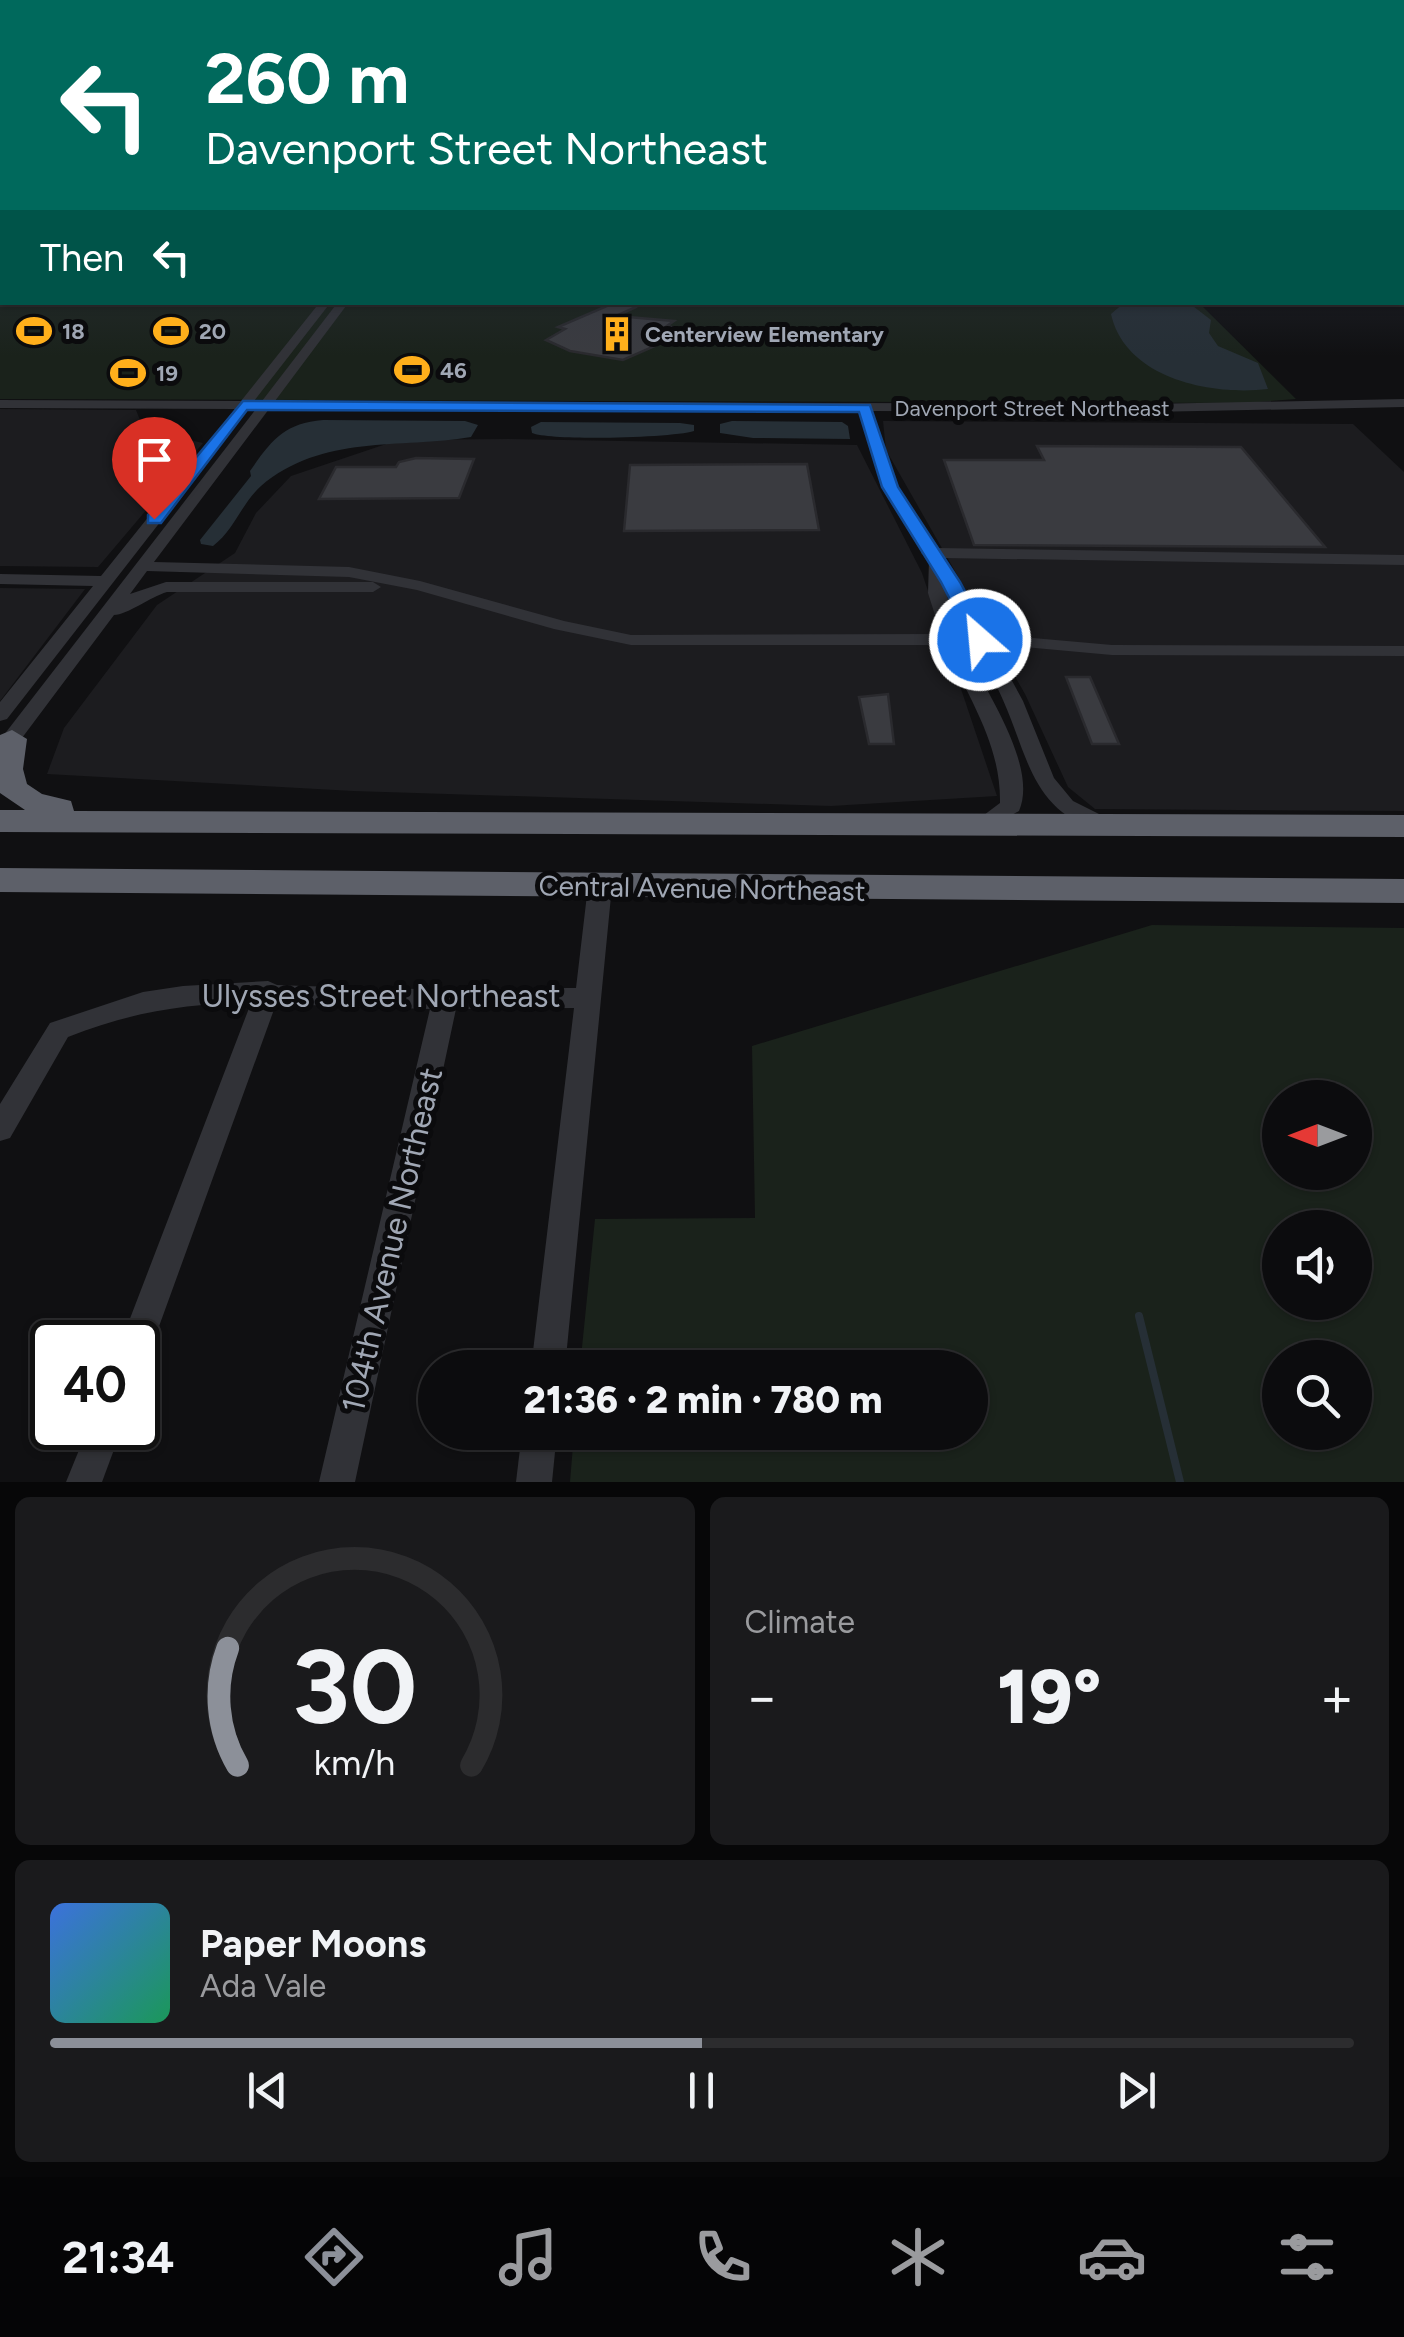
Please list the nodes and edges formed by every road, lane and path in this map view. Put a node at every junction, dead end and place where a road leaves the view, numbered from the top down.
1 (324, 305) edge
2 (342, 305) edge
3 (1404, 403) edge
4 (0, 404) edge
5 (243, 405) junction
6 (266, 405) junction
7 (351, 405) junction
8 (864, 408) junction
9 (212, 476) junction
10 (932, 558) junction
11 (1404, 560) edge
12 (143, 566) junction
13 (0, 580) edge
14 (106, 581) junction
15 (420, 586) junction
16 (103, 619) junction
17 (952, 640) junction
18 (980, 640) junction
19 (1404, 651) edge
20 (4, 736) edge
21 (147, 821) junction
22 (0, 822) edge
23 (983, 824) junction
24 (1101, 824) junction
25 (1404, 826) edge
26 (0, 880) edge
27 (600, 886) junction
28 (1404, 891) edge
29 (268, 991) junction
30 (446, 997) junction
31 (588, 998) junction
32 (0, 1129) edge
33 (145, 1320) edge
34 (550, 1350) edge
35 (96, 1450) edge
36 (538, 1450) edge
37 (84, 1482) edge
38 (337, 1482) edge
39 (534, 1482) edge

1 - 5 street
2 - 6 street
3 - 8 street, Davenport Street Northeast
4 - 5 street, Davenport Street Northeast
5 - 6 street, Davenport Street Northeast
5 - 14 street
6 - 7 street, Davenport Street Northeast
6 - 9 street
7 - 8 street, Davenport Street Northeast
7 - 9 street
8 - 10 street
9 - 12 street
10 - 11 street
10 - 17 street
10 - 18 street
12 - 15 street
12 - 16 street
13 - 14 street
14 - 20 street
15 - 16 street
15 - 17 street
16 - 20 street
17 - 18 street
17 - 23 street
18 - 19 street
18 - 24 street
20 - 21 highway
21 - 22 highway
21 - 23 highway
23 - 24 highway
24 - 25 highway
26 - 27 highway, Central Avenue Northeast
27 - 28 highway, Central Avenue Northeast
27 - 31 street
29 - 30 street, Ulysses Street Northeast
29 - 32 street, Ulysses Street Northeast
29 - 33 street
30 - 31 street, Ulysses Street Northeast
30 - 38 street, 104th Avenue Northeast
31 - 34 street
35 - 37 street
36 - 39 street

